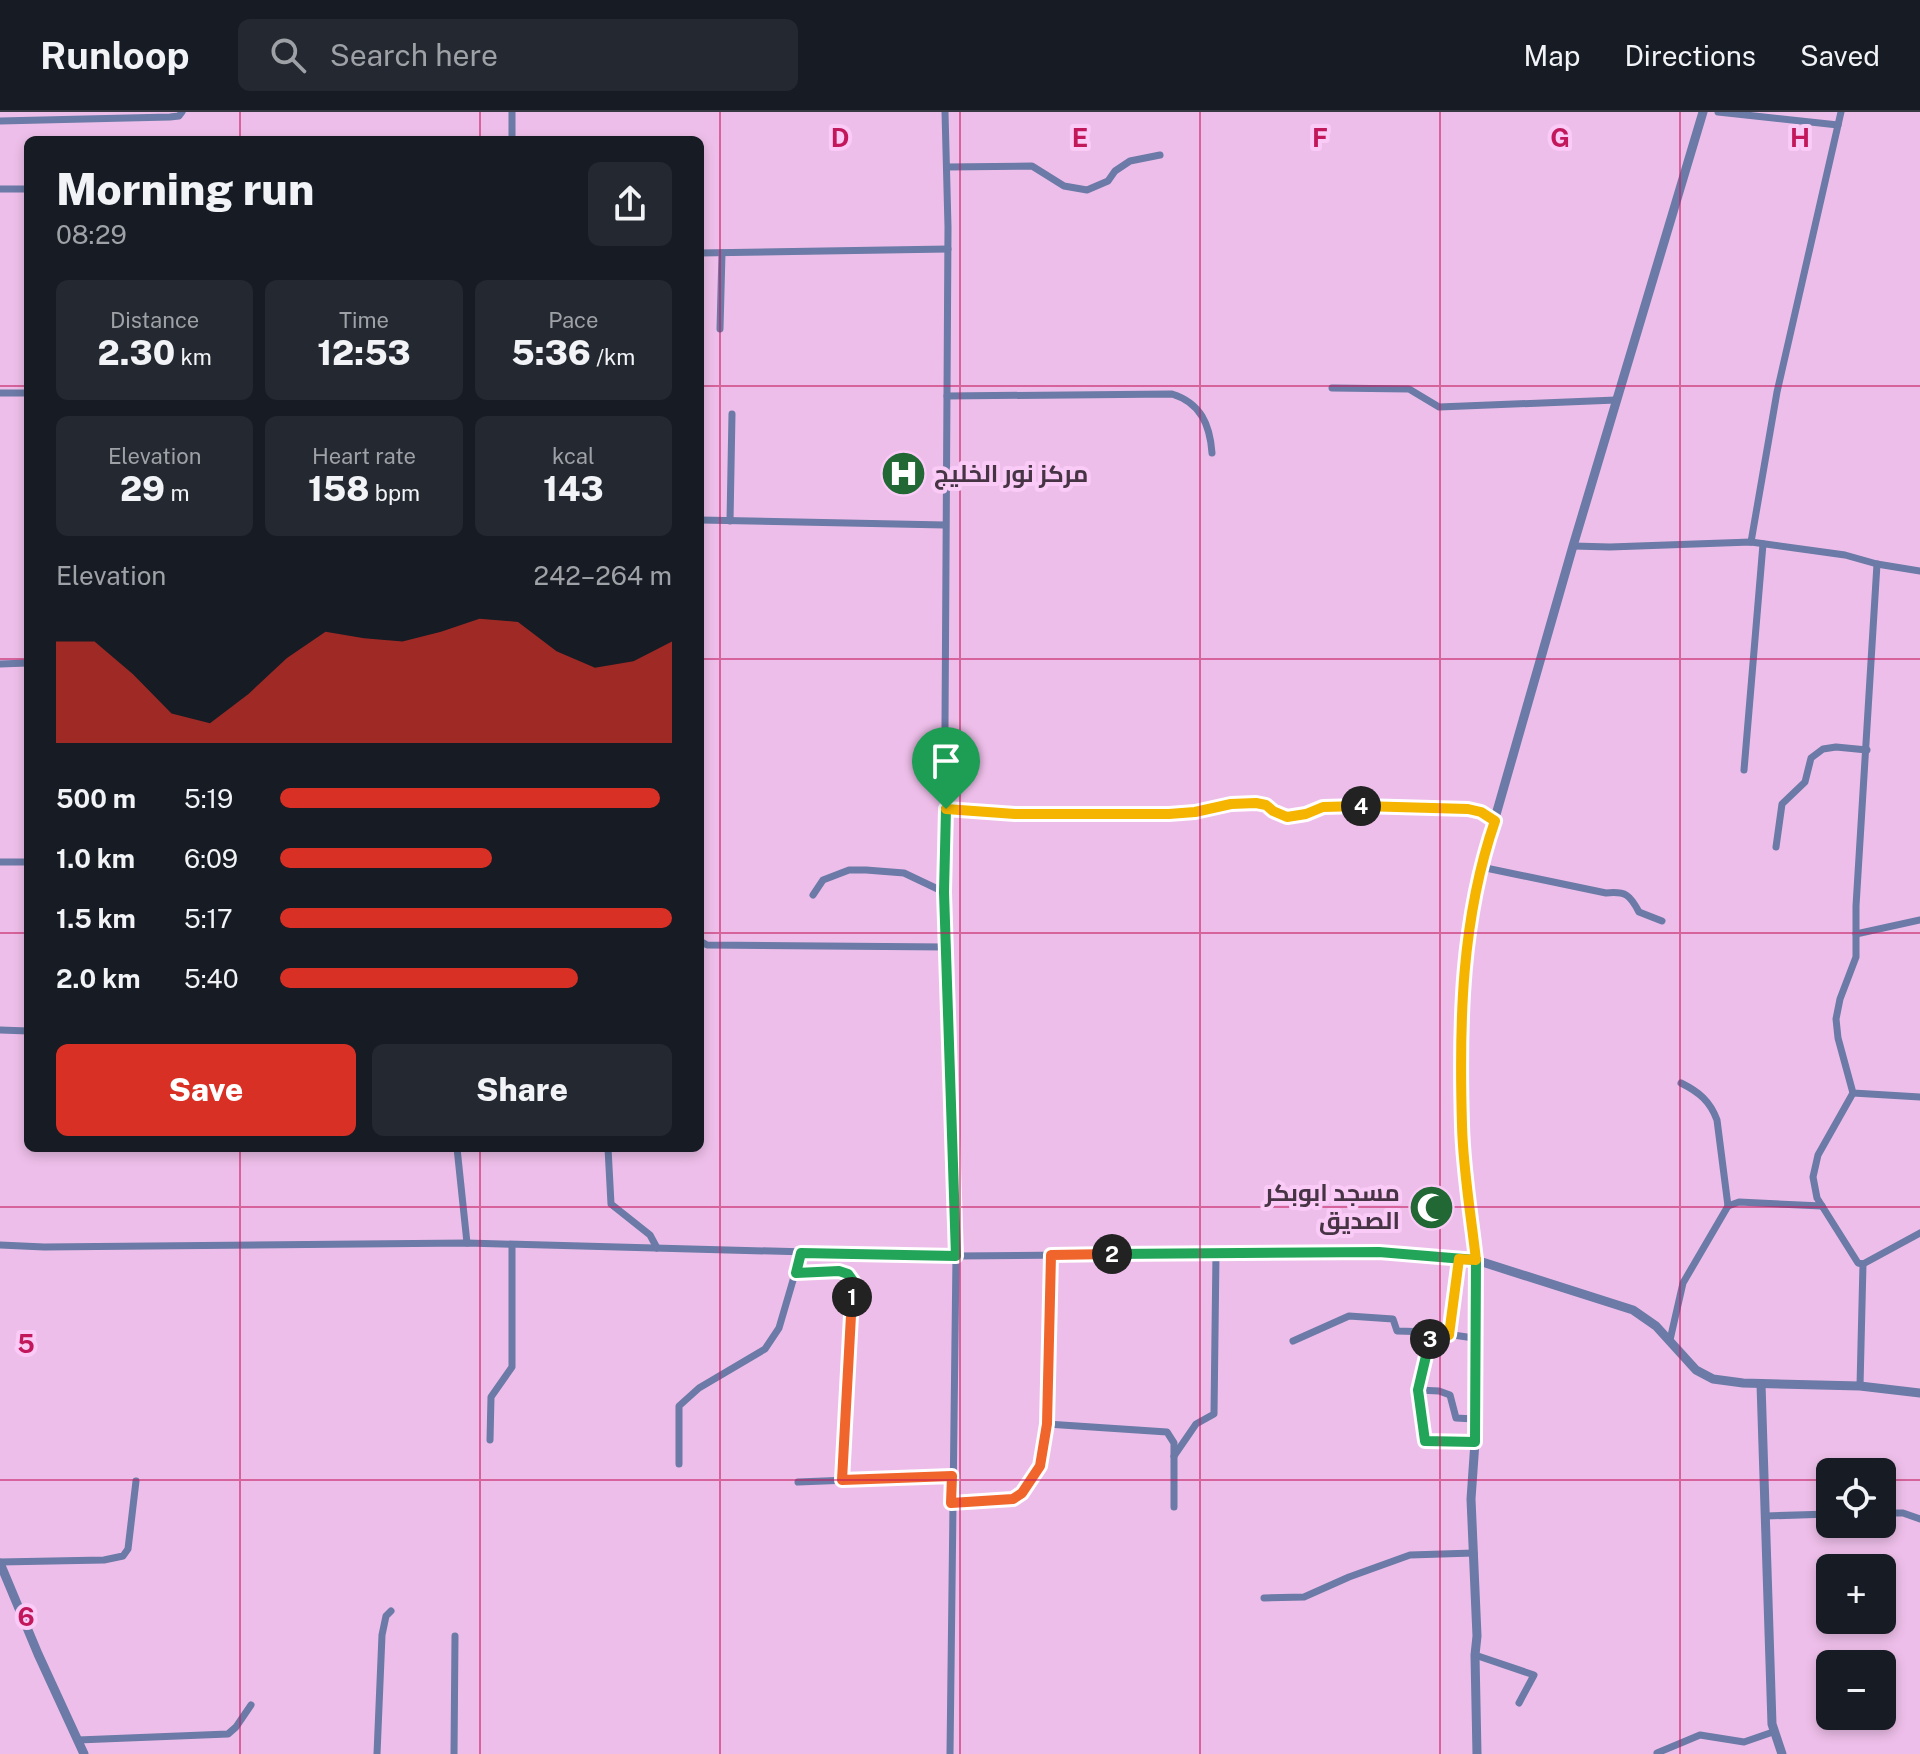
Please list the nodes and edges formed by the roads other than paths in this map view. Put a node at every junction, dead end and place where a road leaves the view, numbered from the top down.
1 (182, 112) edge
2 (512, 112) edge
3 (945, 112) edge
4 (1703, 112) edge
5 (1718, 112) edge
6 (1841, 112) edge
7 (0, 121) edge
8 (1838, 125) junction
9 (512, 136) edge
10 (1160, 155) dead end
11 (947, 167) junction
12 (0, 189) edge
13 (24, 189) edge
14 (948, 249) junction
15 (704, 253) edge
16 (722, 253) junction
17 (720, 329) dead end
18 (1332, 388) dead end
19 (0, 393) edge
20 (24, 393) edge
21 (947, 396) junction
22 (1616, 400) junction
23 (732, 414) dead end
24 (1212, 453) dead end
25 (704, 520) edge
26 (730, 521) junction
27 (945, 525) junction
28 (1751, 542) junction
29 (1763, 544) junction
30 (1573, 546) junction
31 (1877, 564) junction
32 (1920, 571) edge
33 (24, 663) edge
34 (0, 664) edge
35 (1867, 750) junction
36 (1744, 770) dead end
37 (946, 809) junction
38 (1495, 821) junction
39 (1776, 847) dead end
40 (0, 862) edge
41 (24, 862) edge
42 (1481, 867) junction
43 (944, 892) junction
44 (813, 895) dead end
45 (1920, 920) edge
46 (1662, 921) dead end
47 (1856, 934) junction
48 (704, 943) edge
49 (946, 947) junction
50 (0, 1030) edge
51 (24, 1031) edge
52 (1681, 1083) dead end
53 (1853, 1093) junction
54 (1920, 1097) edge
55 (457, 1152) edge
56 (608, 1152) edge
57 (1728, 1206) junction
58 (1822, 1206) junction
59 (1920, 1233) edge
60 (467, 1243) junction
61 (0, 1245) edge
62 (512, 1245) junction
63 (657, 1248) junction
64 (801, 1253) junction
65 (1216, 1253) junction
66 (1051, 1255) junction
67 (956, 1256) junction
68 (1459, 1259) junction
69 (1476, 1260) junction
70 (1863, 1264) junction
71 (796, 1273) junction
72 (1432, 1332) junction
73 (1449, 1335) junction
74 (1474, 1338) junction
75 (1670, 1340) junction
76 (1293, 1341) dead end
77 (1761, 1384) junction
78 (1860, 1386) junction
79 (1418, 1390) junction
80 (1920, 1393) edge
81 (1474, 1419) junction
82 (1047, 1424) junction
83 (490, 1440) dead end
84 (1475, 1442) junction
85 (1174, 1456) junction
86 (679, 1464) dead end
87 (952, 1476) junction
88 (842, 1480) junction
89 (136, 1481) dead end
90 (798, 1482) dead end
91 (951, 1503) junction
92 (1174, 1507) dead end
93 (1896, 1513) edge
94 (1816, 1514) edge
95 (1766, 1516) junction
96 (1920, 1519) edge
97 (1474, 1553) junction
98 (0, 1562) edge
99 (1264, 1598) dead end
100 (391, 1611) dead end
101 (455, 1636) dead end
102 (1475, 1655) junction
103 (1519, 1703) dead end
104 (251, 1705) dead end
105 (1773, 1732) junction
106 (78, 1740) junction
107 (1657, 1753) edge
108 (84, 1754) edge
109 (377, 1754) edge
110 (454, 1754) edge
111 (950, 1754) edge
112 (1477, 1754) edge
113 (1782, 1754) edge

1 - 7 street
2 - 9 street
3 - 11 street
4 - 22 street
5 - 8 street
6 - 8 street
8 - 28 street
10 - 11 street
11 - 14 street
12 - 13 street
14 - 16 street
14 - 21 street
15 - 16 street
16 - 17 street
18 - 22 street
19 - 20 street
21 - 24 street
21 - 27 street
22 - 30 street
23 - 26 street
25 - 26 street
26 - 27 street
27 - 37 street
28 - 29 street
28 - 30 street
29 - 31 street
29 - 36 street
30 - 38 street
31 - 32 street
31 - 35 street
33 - 34 street
35 - 39 street
35 - 47 street
37 - 38 street
37 - 43 street
38 - 42 street
40 - 41 street
42 - 46 street
42 - 69 street
43 - 44 street
43 - 49 street
45 - 47 street
47 - 53 street
48 - 49 street
49 - 67 street
50 - 51 street
52 - 57 street
53 - 54 street
53 - 58 street
55 - 60 street
56 - 63 street
57 - 58 street
57 - 75 street
58 - 70 street
59 - 70 street
60 - 61 street
60 - 62 street
62 - 63 street
62 - 83 street
63 - 64 street
64 - 67 street
64 - 71 street
65 - 66 street
65 - 68 street
65 - 85 street
66 - 67 street
66 - 82 street
67 - 87 street
68 - 69 street
68 - 73 street
69 - 74 street
69 - 75 street
70 - 78 street
71 - 86 street
71 - 88 street
72 - 73 street
72 - 76 street
72 - 79 street
73 - 74 street
74 - 81 street
75 - 77 street
77 - 78 street
77 - 95 street
78 - 80 street
79 - 81 street
79 - 84 street
81 - 84 street
82 - 85 street
82 - 91 street
84 - 97 street
85 - 92 street
87 - 88 street
87 - 91 street
88 - 90 street
89 - 98 street
91 - 111 street
93 - 96 street
94 - 95 street
95 - 105 street
97 - 99 street
97 - 102 street
98 - 106 street
100 - 109 street
101 - 110 street
102 - 103 street
102 - 112 street
104 - 106 street
105 - 107 street
105 - 113 street
106 - 108 street

